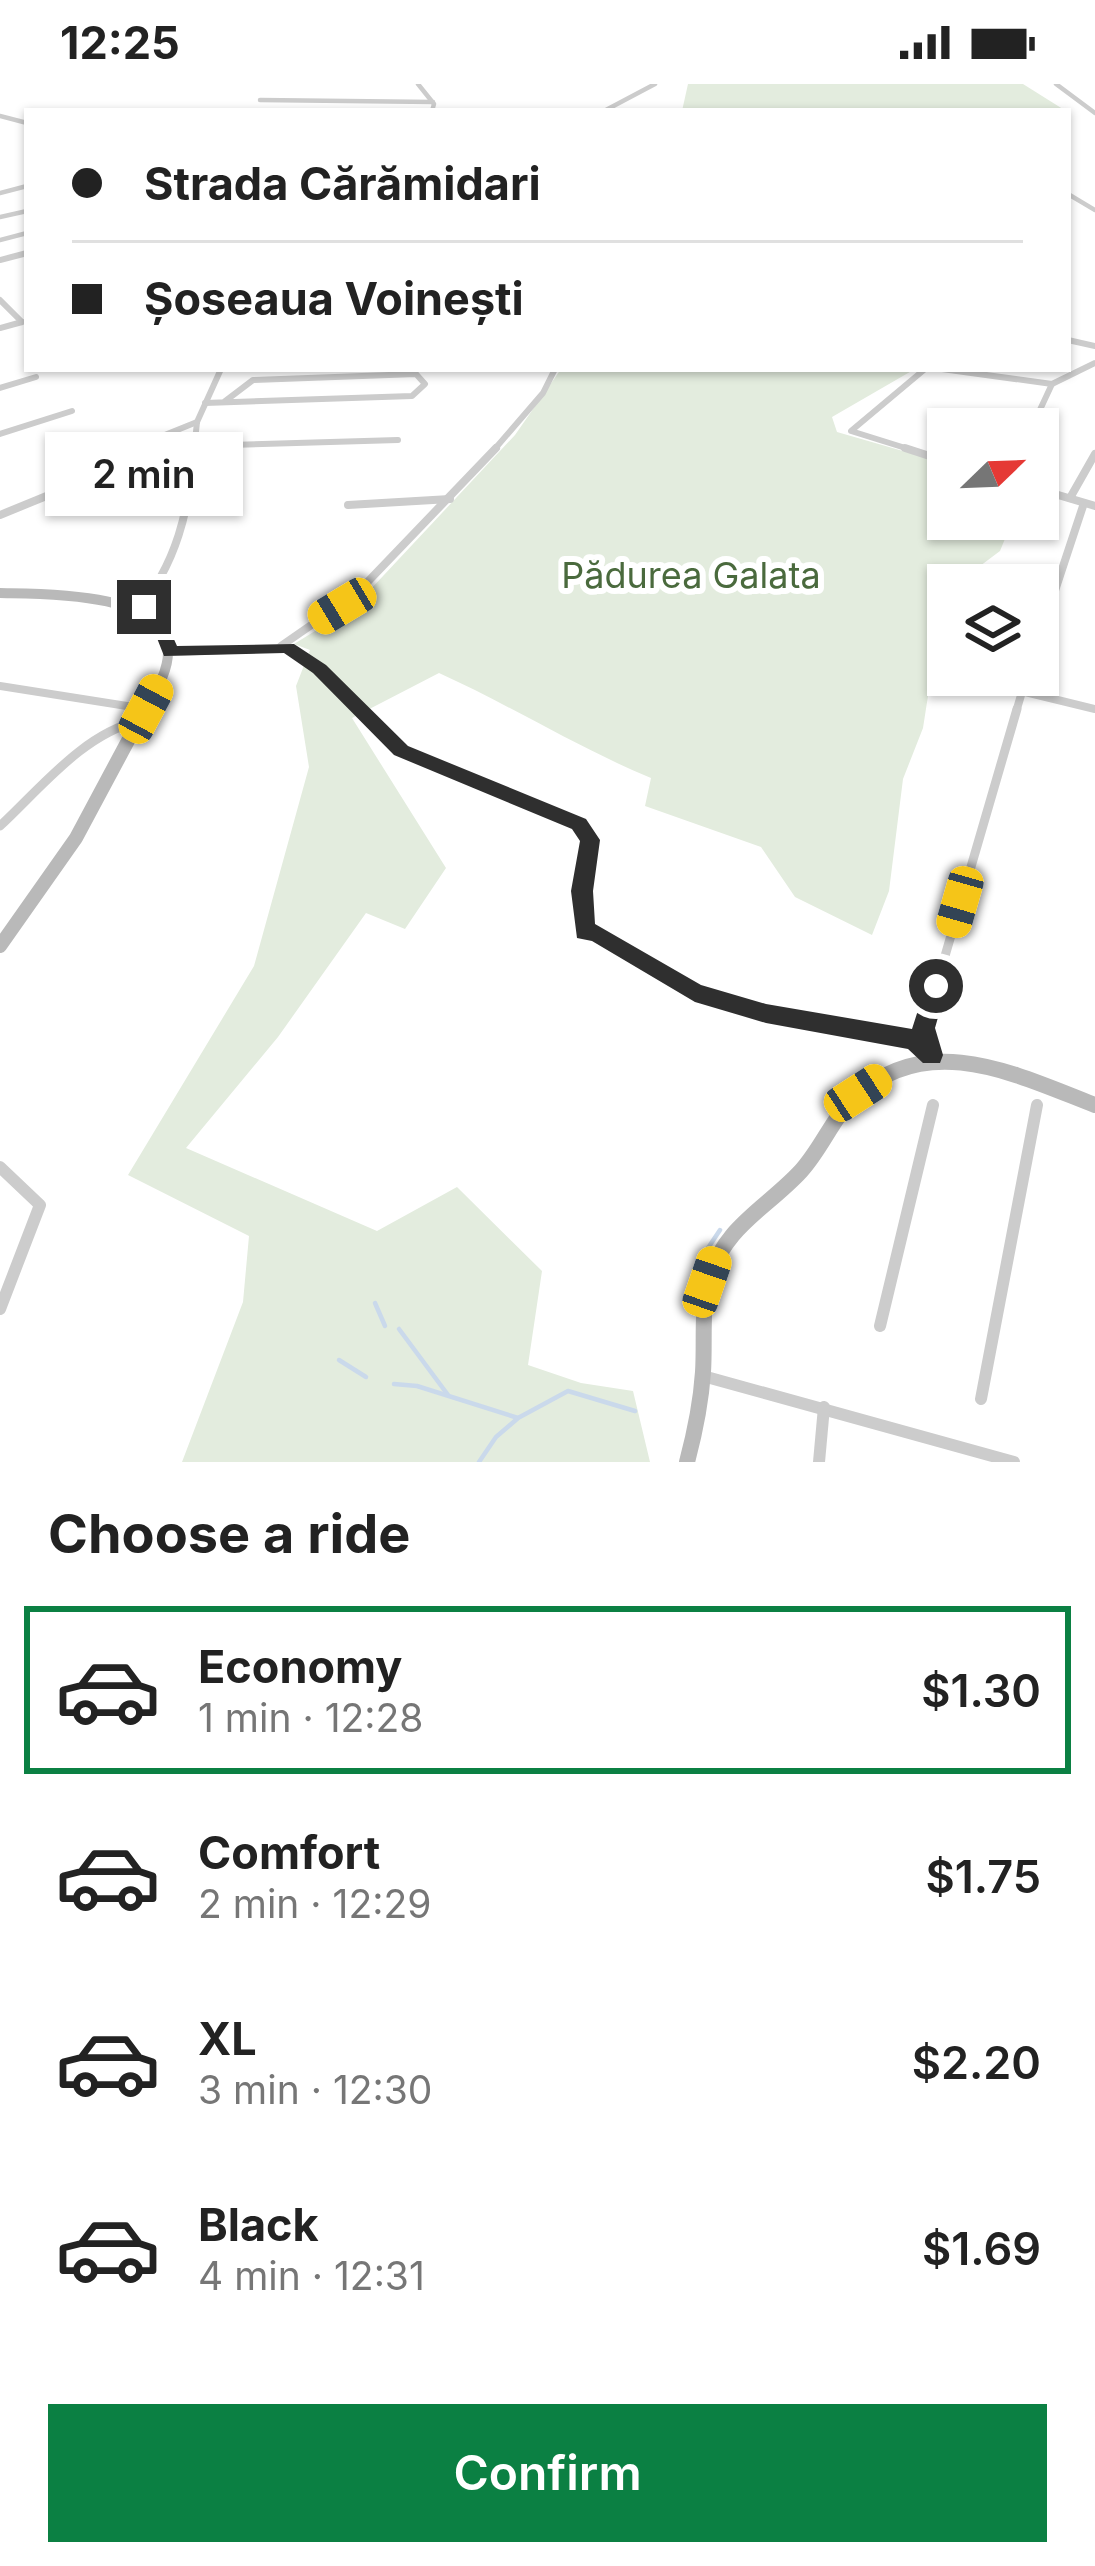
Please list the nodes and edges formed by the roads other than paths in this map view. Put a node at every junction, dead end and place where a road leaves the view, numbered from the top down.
1 (418, 84) edge
2 (1056, 84) edge
3 (656, 85) edge
4 (260, 100) dead end
5 (433, 101) junction
6 (432, 108) edge
7 (610, 108) edge
8 (1095, 113) edge
9 (0, 300) edge
10 (24, 321) edge
11 (1095, 363) edge
12 (219, 372) edge
13 (554, 372) edge
14 (922, 372) edge
15 (964, 372) edge
16 (36, 377) dead end
17 (1052, 384) junction
18 (0, 388) edge
19 (224, 402) junction
20 (205, 403) junction
21 (1041, 408) edge
22 (72, 411) dead end
23 (197, 422) junction
24 (0, 434) edge
25 (398, 440) dead end
26 (194, 446) junction
27 (1095, 454) edge
28 (927, 455) edge
29 (114, 456) dead end
30 (115, 468) dead end
31 (1059, 495) edge
32 (1070, 498) junction
33 (450, 500) junction
34 (1090, 504) edge
35 (348, 505) dead end
36 (0, 515) edge
37 (1059, 586) edge
38 (0, 593) edge
39 (136, 611) junction
40 (281, 646) junction
41 (170, 652) junction
42 (0, 686) edge
43 (1020, 696) edge
44 (1042, 696) edge
45 (1095, 709) edge
46 (142, 715) junction
47 (0, 826) edge
48 (0, 946) edge
49 (932, 1055) junction
50 (933, 1105) dead end
51 (1037, 1105) dead end
52 (1095, 1106) edge
53 (0, 1167) edge
54 (0, 1309) edge
55 (880, 1326) dead end
56 (703, 1376) junction
57 (981, 1399) dead end
58 (824, 1407) junction
59 (987, 1457) edge
60 (687, 1462) edge
61 (819, 1462) edge
62 (1014, 1462) edge

1 - 5 street
2 - 8 street
3 - 7 street
4 - 5 street
5 - 6 street
9 - 10 street
11 - 17 street
12 - 20 street
13 - 33 street
14 - 28 street
15 - 17 street
16 - 18 street
17 - 21 street
19 - 19 street
19 - 20 street
20 - 23 street
22 - 24 street
23 - 26 street
23 - 29 street
25 - 26 street
26 - 39 street
27 - 32 street
30 - 36 street
31 - 32 street
32 - 34 street
33 - 35 street
33 - 40 street
34 - 37 street
38 - 39 main road
39 - 41 main road
40 - 41 street
40 - 49 street
41 - 46 main road
42 - 46 street
43 - 49 street
44 - 45 street
46 - 47 street
46 - 48 main road
49 - 52 main road
49 - 56 main road
50 - 55 street
51 - 57 street
53 - 54 street
56 - 58 street
56 - 60 main road
58 - 59 street
58 - 61 street
59 - 62 street

